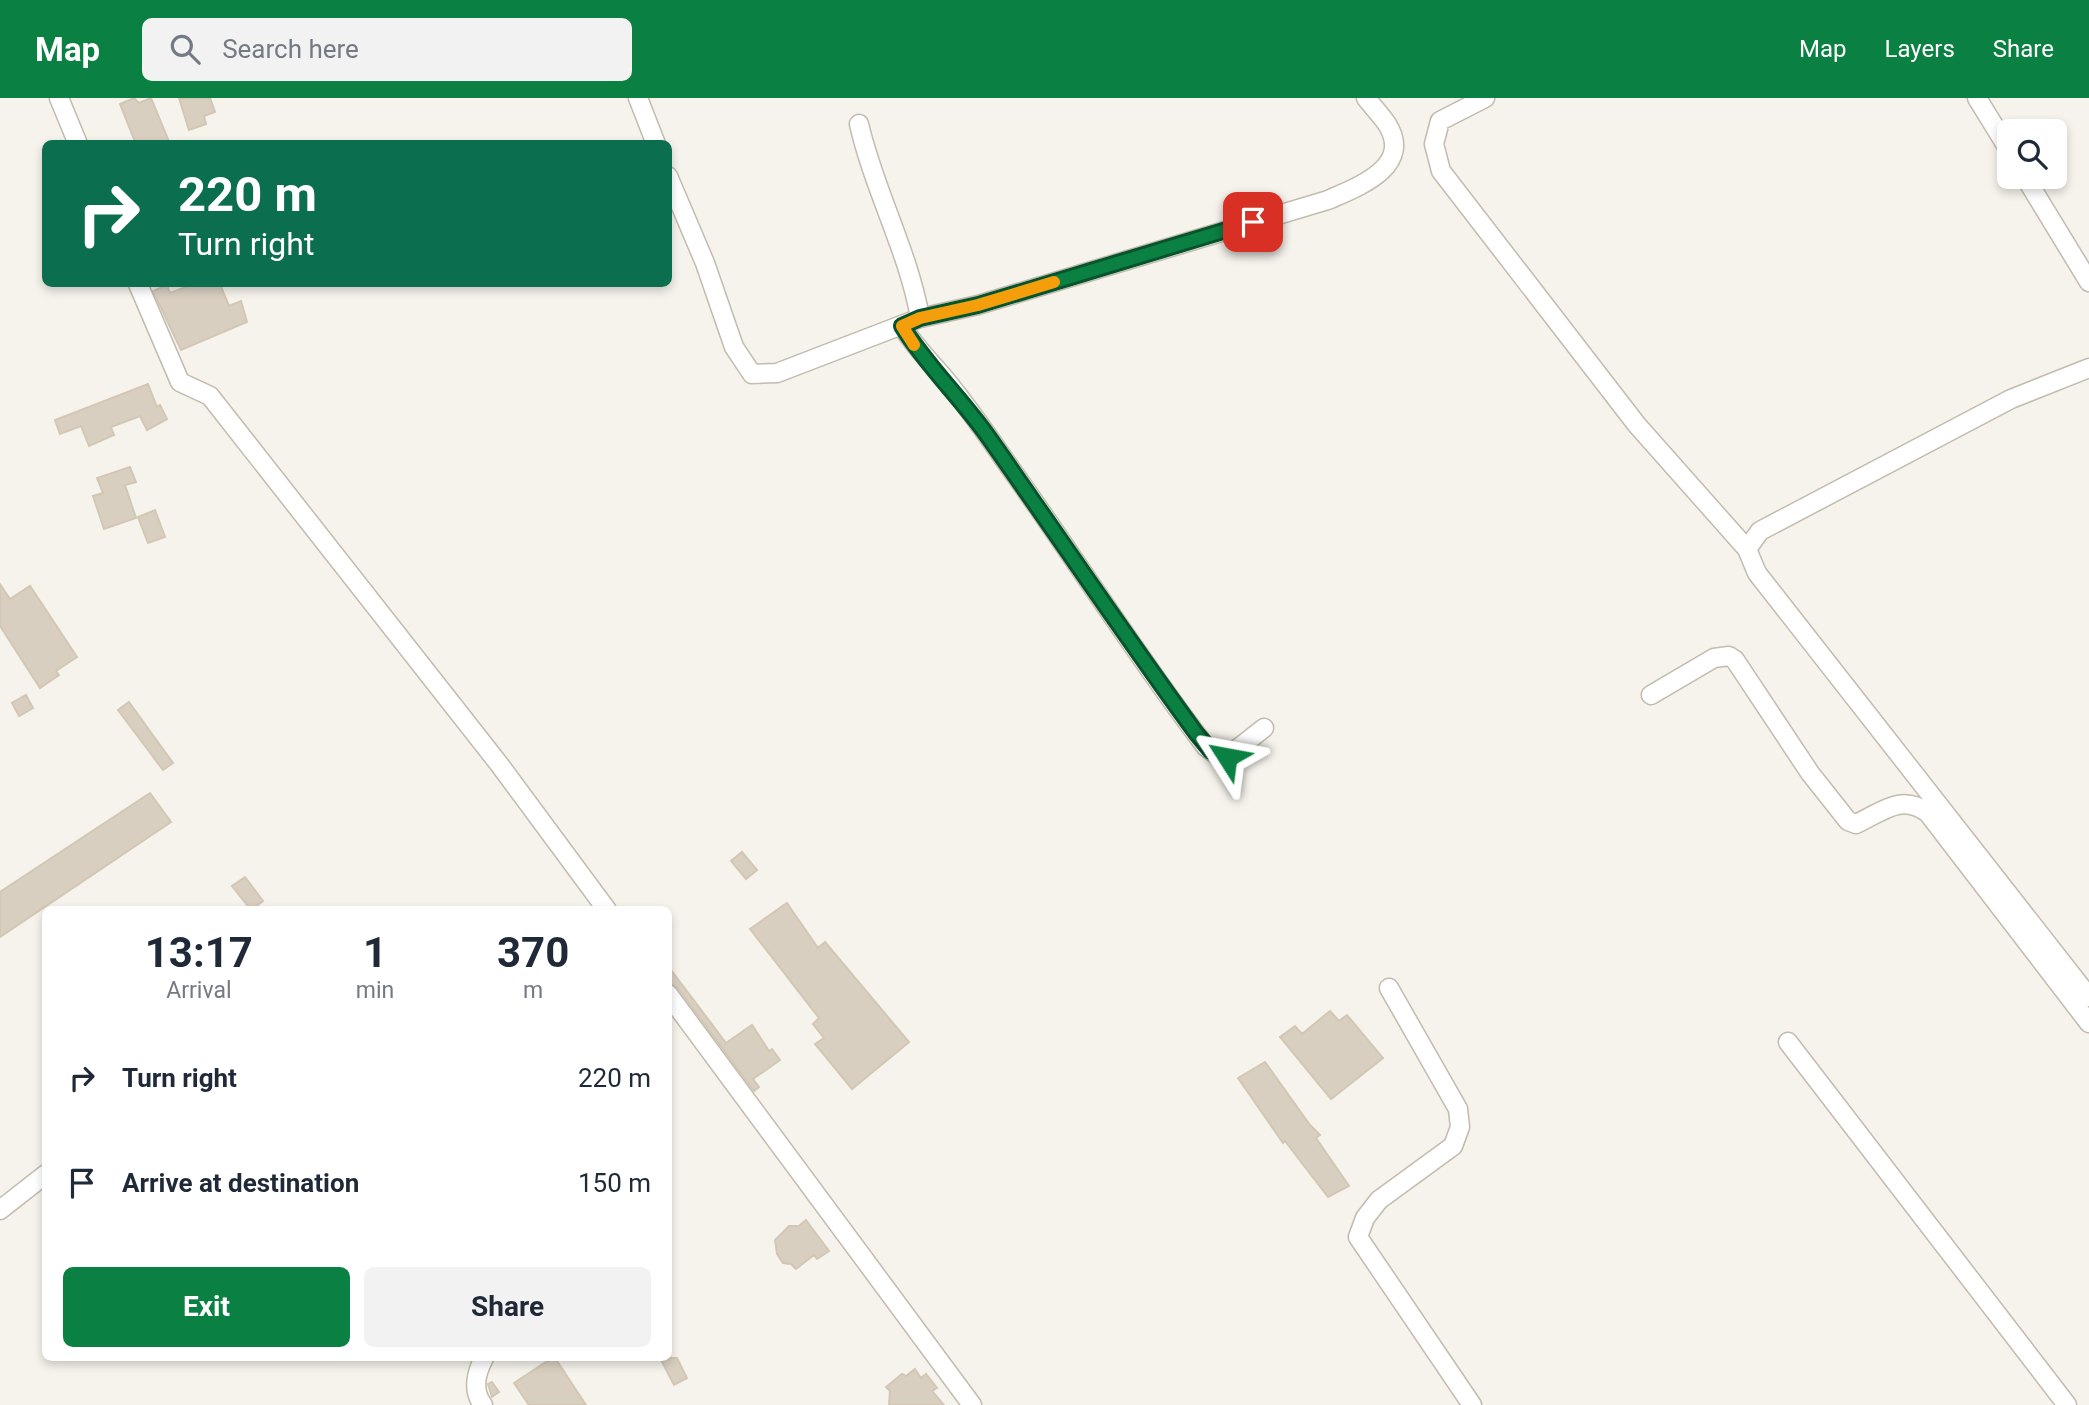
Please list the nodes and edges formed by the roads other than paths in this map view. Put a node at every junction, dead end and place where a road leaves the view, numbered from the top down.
1 (59, 98) edge
2 (638, 98) edge
3 (1366, 98) edge
4 (1485, 98) edge
5 (1979, 99) edge
6 (859, 124) dead end
7 (1997, 130) edge
8 (76, 140) edge
9 (654, 140) edge
10 (672, 185) edge
11 (2032, 189) edge
12 (2089, 282) edge
13 (139, 287) edge
14 (920, 318) junction
15 (902, 326) junction
16 (2089, 368) edge
17 (1747, 549) junction
18 (1651, 695) dead end
19 (1264, 728) dead end
20 (604, 906) edge
21 (1389, 988) dead end
22 (2089, 997) edge
23 (672, 999) edge
24 (2089, 1023) edge
25 (1788, 1042) dead end
26 (42, 1177) edge
27 (0, 1210) edge
28 (482, 1361) edge
29 (483, 1405) edge
30 (972, 1405) edge
31 (1472, 1405) edge
32 (2067, 1405) edge

1 - 8 street
2 - 9 street
3 - 14 street
4 - 17 street
5 - 7 street
6 - 14 street
10 - 15 street
11 - 12 street
13 - 20 street
14 - 15 street
15 - 19 street
16 - 17 street
17 - 22 street
18 - 24 street
21 - 31 street
23 - 30 street
25 - 32 street
26 - 27 street
28 - 29 street

